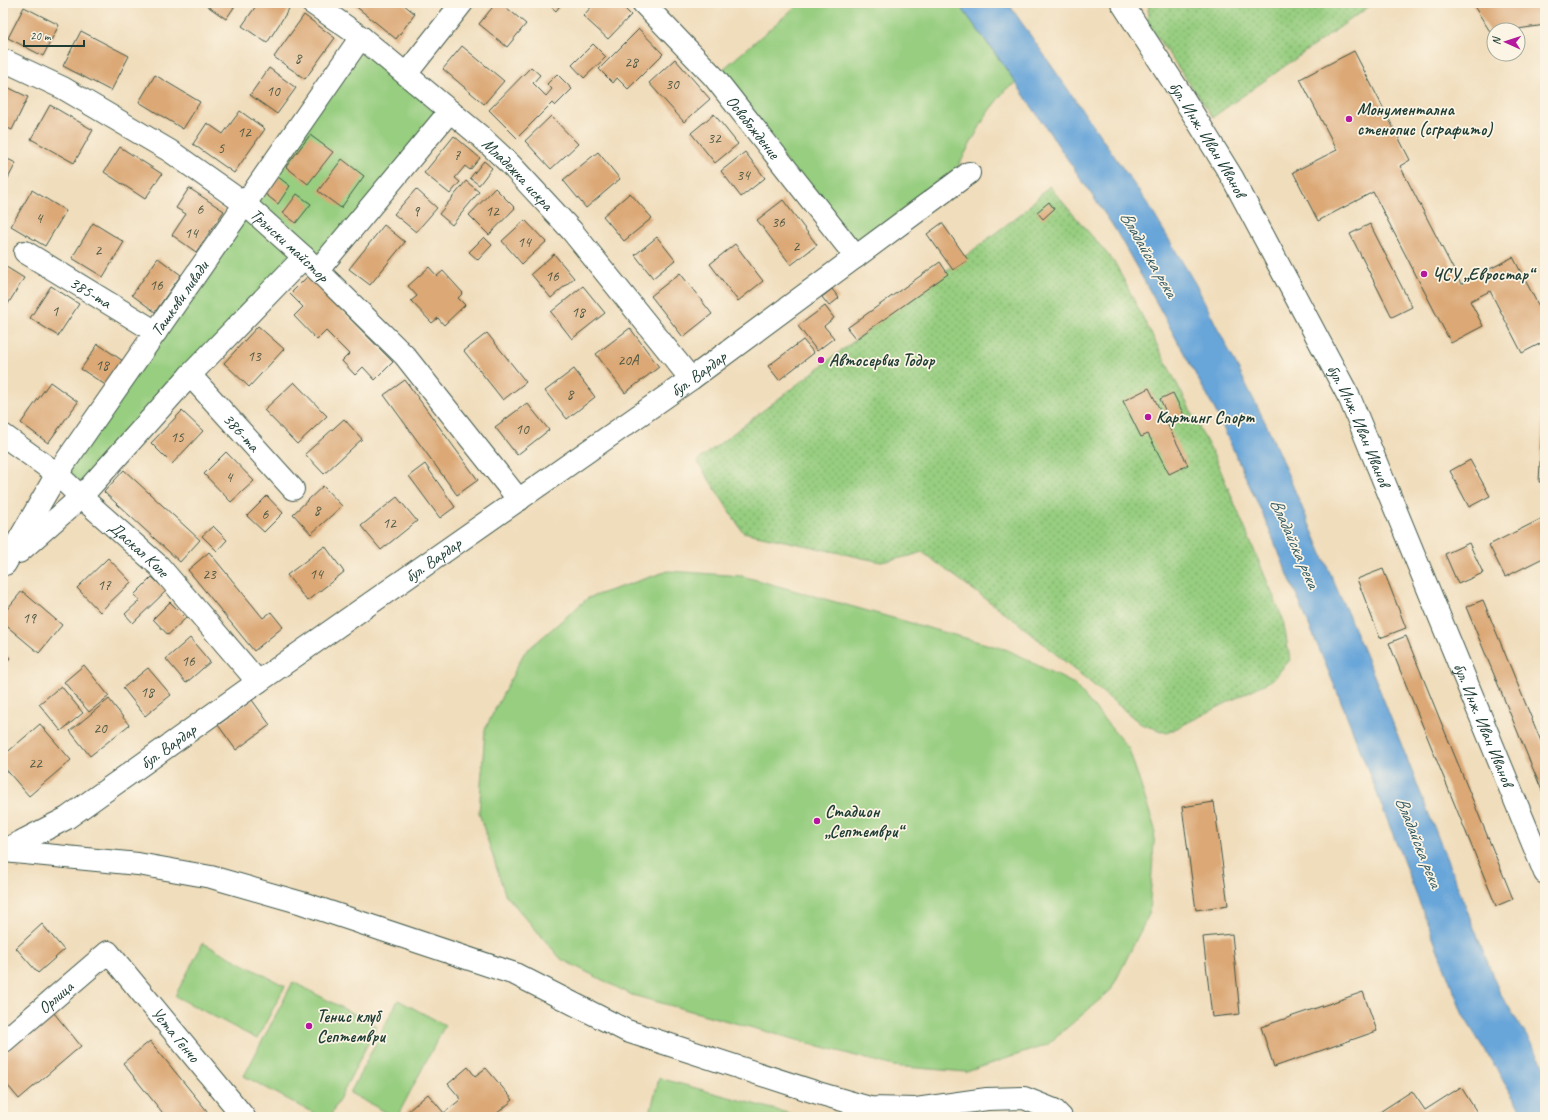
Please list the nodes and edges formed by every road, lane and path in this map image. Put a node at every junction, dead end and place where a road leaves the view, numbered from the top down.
1 (312, 3) edge
2 (462, 3) edge
3 (643, 3) edge
4 (1123, 3) edge
5 (361, 37) junction
6 (3, 60) edge
7 (406, 74) junction
8 (450, 111) junction
9 (969, 173) dead end
10 (245, 204) junction
11 (25, 252) dead end
12 (856, 257) junction
13 (311, 263) junction
14 (156, 332) junction
15 (190, 375) junction
16 (691, 379) junction
17 (3, 435) edge
18 (56, 474) junction
19 (293, 489) dead end
20 (81, 497) junction
21 (519, 500) junction
22 (4, 565) edge
23 (258, 682) junction
24 (3, 851) edge
25 (1545, 873) edge
26 (108, 952) joint
27 (3, 1042) edge
28 (244, 1117) edge
29 (1061, 1117) edge

1 - 5 street, Младежка искра
2 - 7 street
3 - 12 street, Освобождение
4 - 25 street, бул. Инж. Иван Иванов
5 - 7 street, Младежка искра
5 - 10 street, Ташкови ливади
6 - 10 street, Трънски майстор
7 - 8 street, Младежка искра
8 - 13 street, Ташкови ливади
8 - 16 street, Младежка искра
9 - 12 street, бул. Вардар
10 - 13 street, Трънски майстор
10 - 14 street, Ташкови ливади
11 - 14 street, 385-та
12 - 16 street, бул. Вардар
13 - 15 street, Ташкови ливади
13 - 21 street, Трънски майстор
14 - 18 street, Ташкови ливади
15 - 19 street, 386-та
15 - 20 street, Ташкови ливади
16 - 21 street, бул. Вардар
17 - 18 street, Даскал Коле
18 - 20 street, Даскал Коле
18 - 22 street, Ташкови ливади
20 - 22 street, Ташкови ливади
20 - 23 street, Даскал Коле
21 - 23 street, бул. Вардар
23 - 24 street, бул. Вардар
24 - 29 street
26 - 27 street, Орлица
26 - 28 street, Уста Генчо

